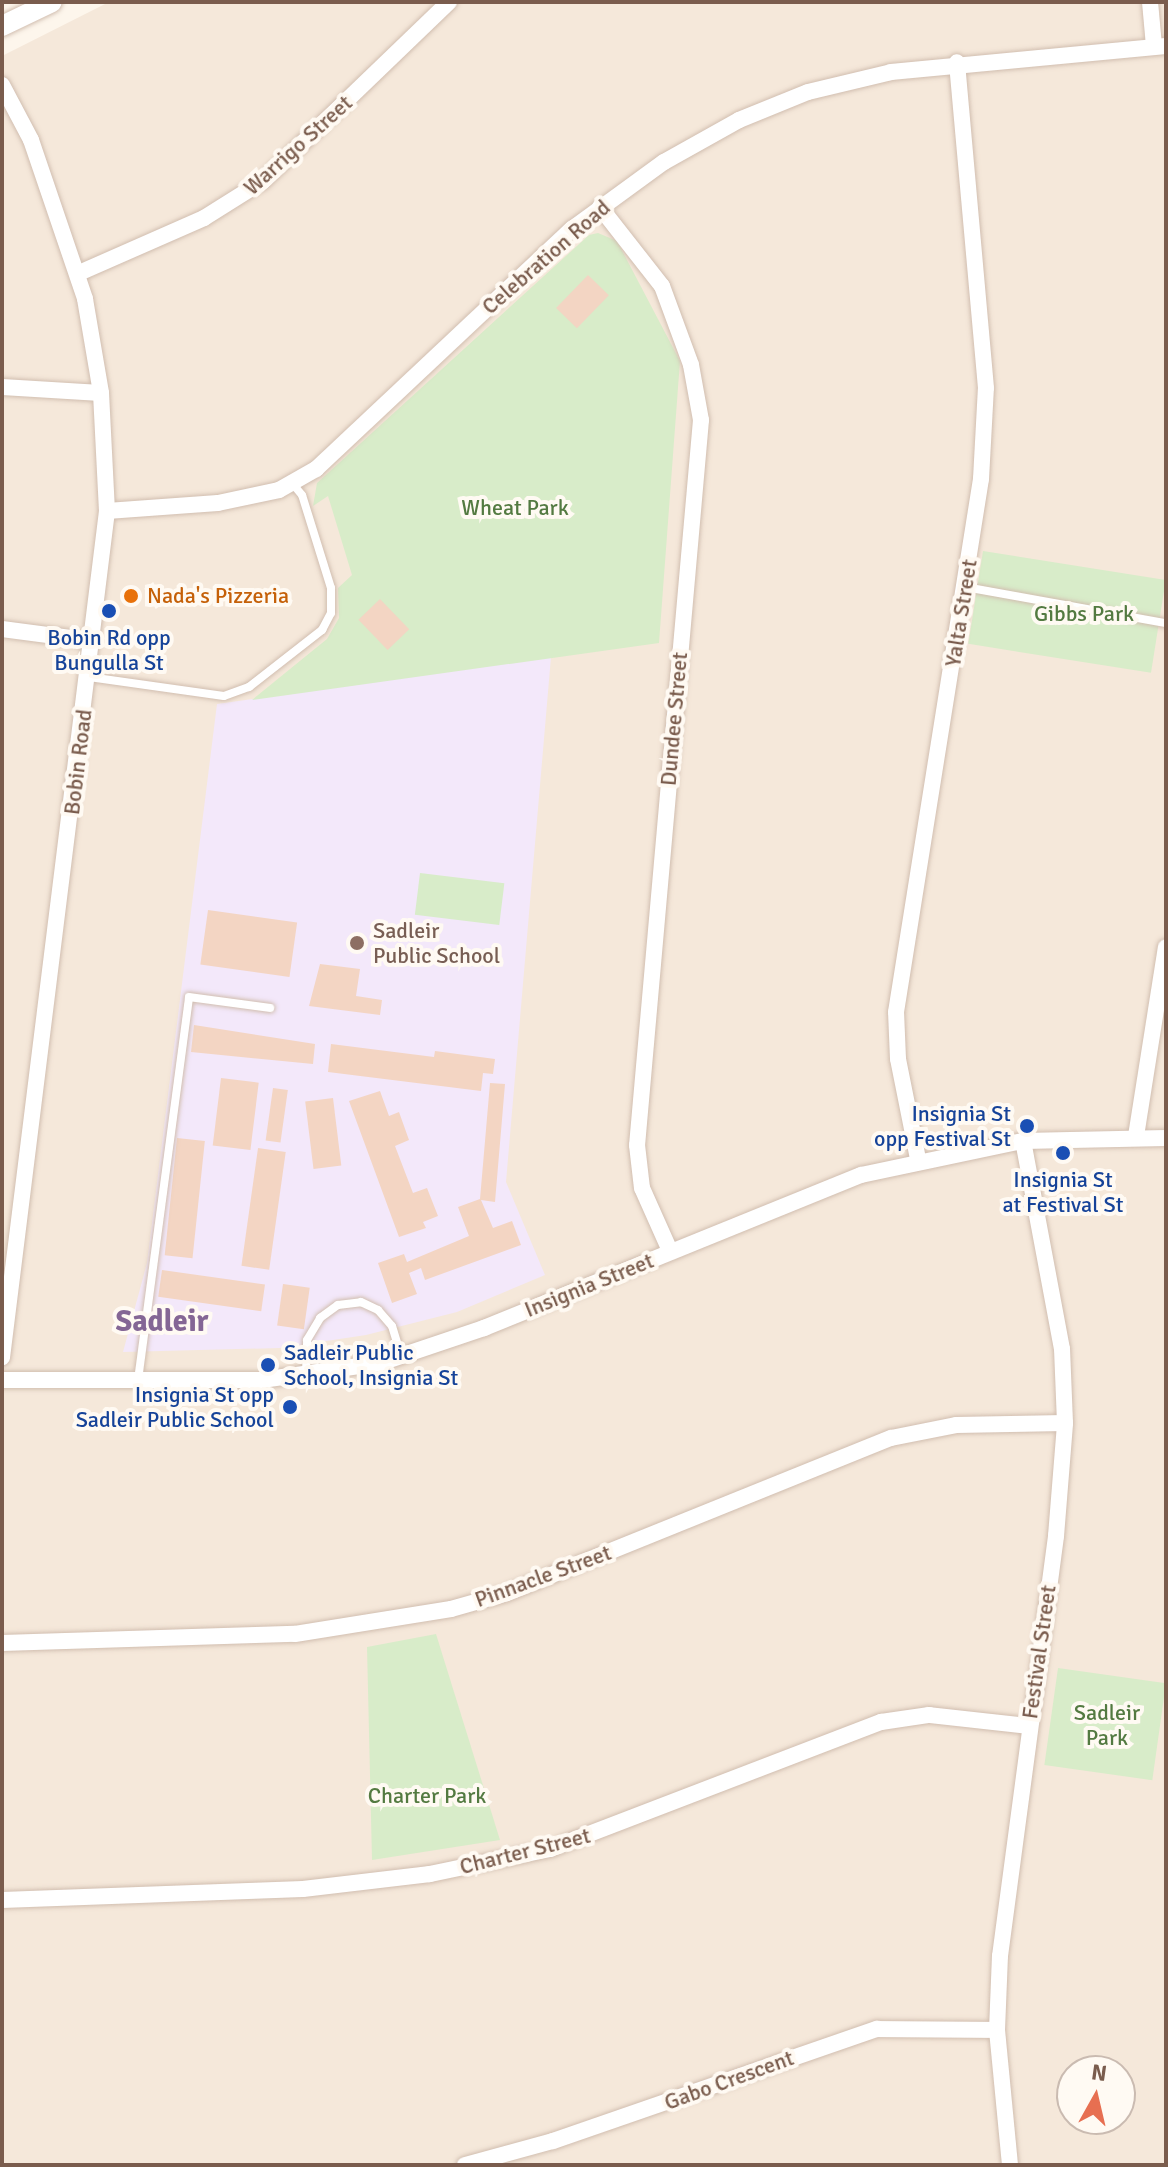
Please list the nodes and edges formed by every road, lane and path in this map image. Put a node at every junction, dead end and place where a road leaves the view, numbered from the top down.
1 (52, 2) edge
2 (449, 2) edge
3 (1150, 2) edge
4 (2, 26) edge
5 (1160, 46) edge
6 (957, 62) junction
7 (2, 85) edge
8 (600, 207) junction
9 (79, 273) junction
10 (2, 387) edge
11 (101, 393) junction
12 (292, 483) junction
13 (107, 511) junction
14 (965, 587) junction
15 (1166, 623) edge
16 (2, 629) edge
17 (93, 641) junction
18 (89, 677) junction
19 (1166, 947) edge
20 (270, 1008) dead end
21 (1136, 1136) junction
22 (1166, 1138) edge
23 (1023, 1141) junction
24 (918, 1159) junction
25 (670, 1251) junction
26 (401, 1356) junction
27 (2, 1358) edge
28 (306, 1375) junction
29 (2, 1380) edge
30 (138, 1380) junction
31 (1065, 1423) junction
32 (2, 1643) edge
33 (1028, 1726) junction
34 (2, 1900) edge
35 (997, 2030) junction
36 (465, 2165) edge
37 (1010, 2165) edge

1 - 4 street
2 - 9 street, Warrigo Street
3 - 5 street
5 - 6 street, Celebration Road
6 - 8 street, Celebration Road
6 - 14 street, Yalta Street
7 - 9 street, Bobin Road
8 - 12 street, Celebration Road
8 - 25 street, Dundee Street
9 - 11 street, Bobin Road
10 - 11 street
11 - 13 street, Bobin Road
12 - 13 street, Celebration Road
12 - 18 lane
13 - 17 street, Bobin Road
14 - 15 lane
14 - 24 street, Yalta Street
16 - 17 street
17 - 18 street, Bobin Road
18 - 27 street, Bobin Road
19 - 21 street
20 - 30 lane
21 - 22 street, Insignia Street
21 - 23 street, Insignia Street
23 - 24 street, Insignia Street
23 - 31 street, Festival Street
24 - 25 street, Insignia Street
25 - 26 street, Insignia Street
26 - 28 street, Insignia Street
26 - 28 lane
28 - 30 street, Insignia Street
29 - 30 street, Insignia Street
31 - 32 street, Pinnacle Street
31 - 33 street, Festival Street
33 - 34 street, Charter Street
33 - 35 street, Festival Street
35 - 36 street, Gabo Crescent
35 - 37 street, Festival Street

